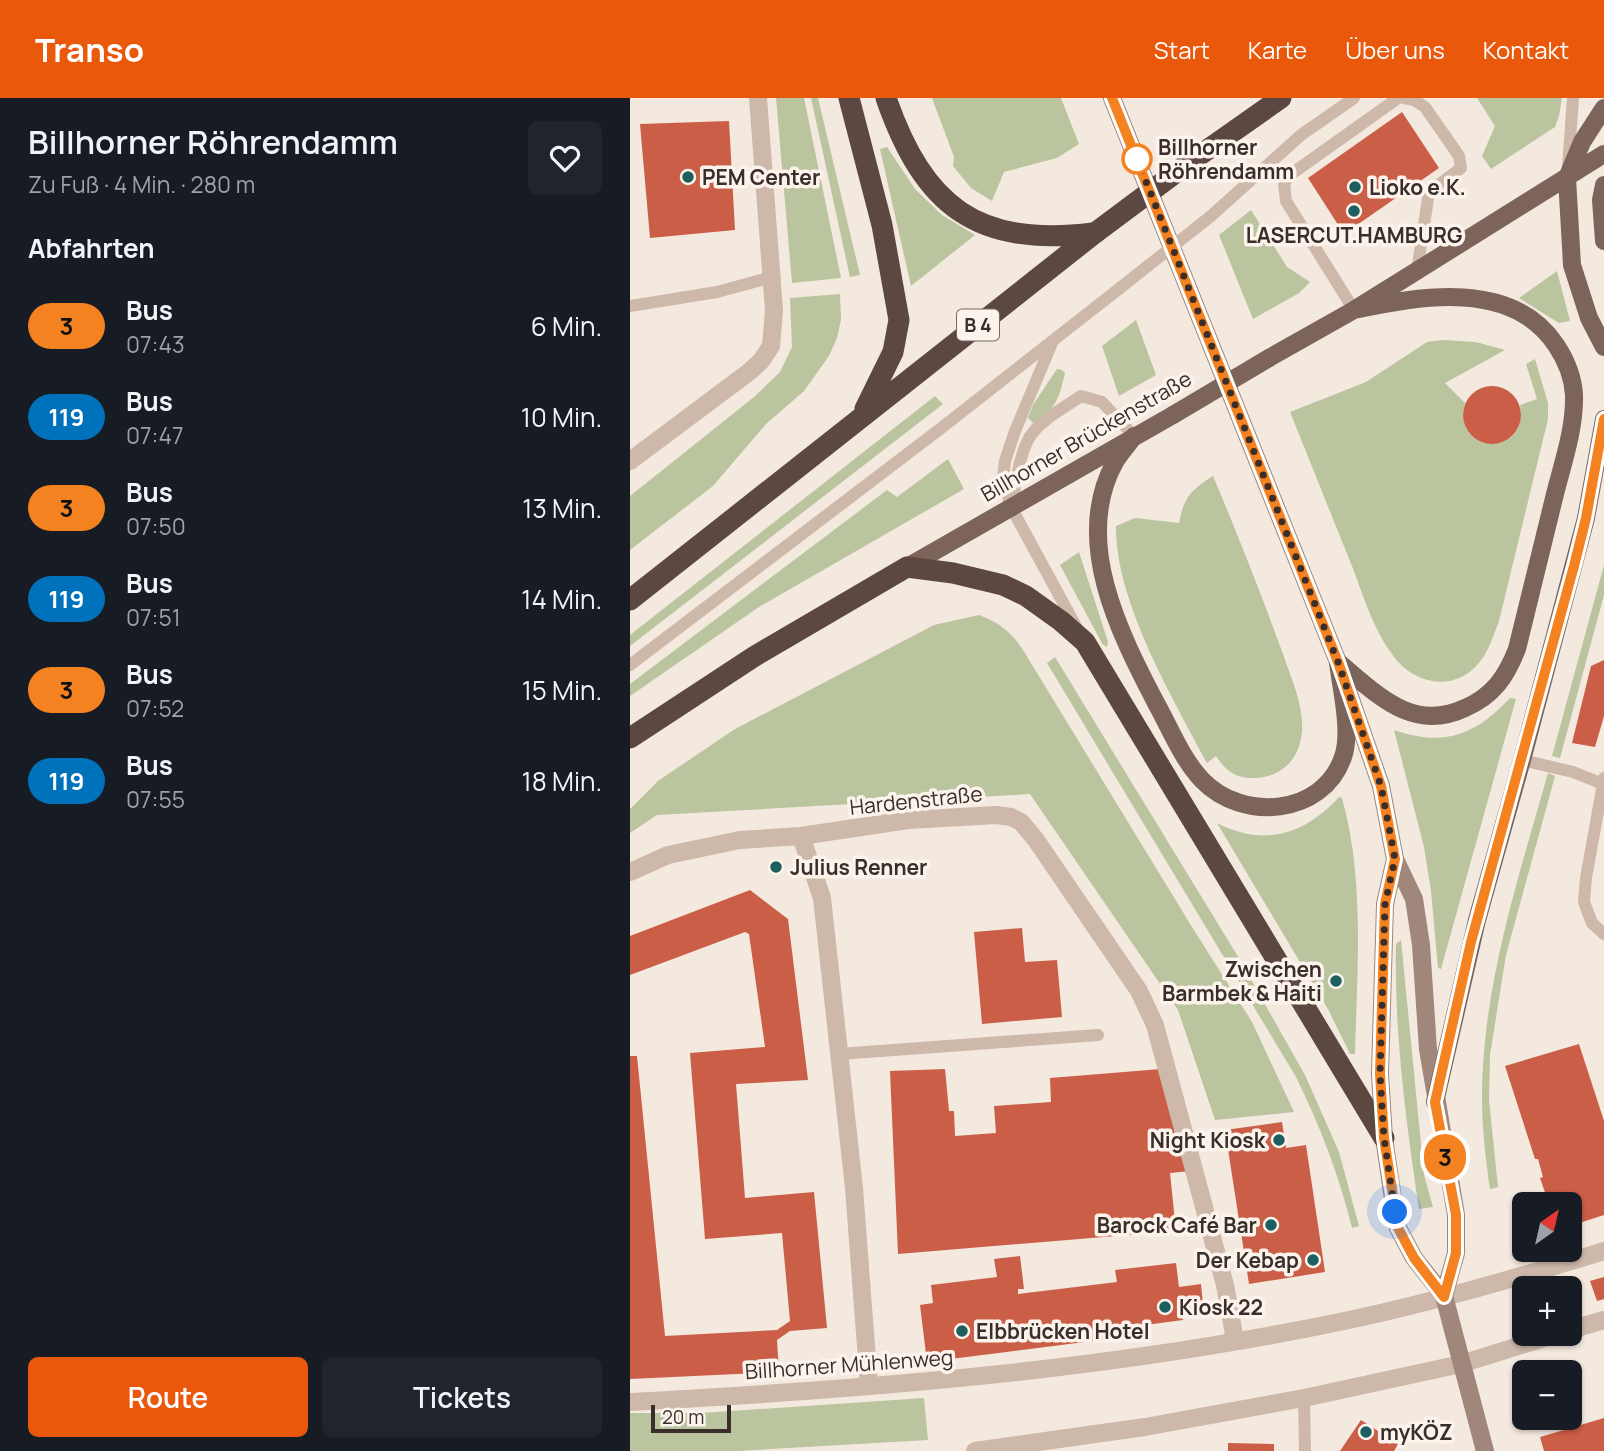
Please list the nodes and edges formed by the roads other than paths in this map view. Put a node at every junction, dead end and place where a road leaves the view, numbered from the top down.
1 (758, 98) edge
2 (849, 98) edge
3 (886, 98) edge
4 (1112, 98) edge
5 (1281, 98) edge
6 (1354, 98) edge
7 (1398, 98) edge
8 (1404, 98) edge
9 (1573, 98) edge
10 (1604, 108) edge
11 (1604, 154) edge
12 (1567, 178) junction
13 (1604, 185) edge
14 (1095, 233) junction
15 (1604, 241) edge
16 (1418, 271) junction
17 (772, 277) junction
18 (630, 306) edge
19 (1354, 310) junction
20 (1053, 340) junction
21 (1604, 347) edge
22 (861, 417) junction
23 (1604, 419) edge
24 (1134, 436) junction
25 (630, 461) edge
26 (1011, 507) junction
27 (907, 567) junction
28 (630, 600) edge
29 (1085, 642) junction
30 (1338, 662) junction
31 (630, 665) edge
32 (630, 738) edge
33 (1522, 760) junction
34 (1603, 781) edge
35 (801, 836) junction
36 (1395, 859) junction
37 (630, 872) edge
38 (1604, 934) edge
39 (1098, 1035) dead end
40 (839, 1054) junction
41 (1435, 1102) junction
42 (1384, 1138) junction
43 (1604, 1251) edge
44 (1444, 1297) junction
45 (1604, 1320) edge
46 (1582, 1326) edge
47 (1235, 1340) junction
48 (1519, 1346) edge
49 (1461, 1364) junction
50 (869, 1386) junction
51 (1304, 1398) junction
52 (630, 1402) edge
53 (975, 1451) edge
54 (1305, 1451) edge
55 (1485, 1451) edge

1 - 17 street
2 - 22 highway
3 - 14 highway
4 - 30 street
5 - 14 highway, bridge
6 - 20 lane, bridge
7 - 19 lane
8 - 16 lane
9 - 12 lane
10 - 12 main road
11 - 12 main road, Billhorner Brückenstraße
12 - 16 main road, Billhorner Brückenstraße
12 - 21 main road
13 - 15 main road
14 - 22 highway, B 4
16 - 19 main road, Billhorner Brückenstraße
17 - 18 lane
17 - 25 street
19 - 24 main road, Billhorner Brückenstraße, bridge
19 - 30 main road
20 - 26 lane
20 - 31 lane
22 - 28 highway, B 4
23 - 33 main road
24 - 26 main road, Billhorner Brückenstraße
24 - 26 lane
24 - 30 main road
26 - 27 main road, Billhorner Brückenstraße
26 - 29 lane
27 - 29 highway
27 - 32 highway, Billhorner Brückenstraße
29 - 42 highway
30 - 36 street
33 - 34 lane
33 - 41 main road
34 - 38 lane
35 - 37 street, Hardenstraße
35 - 40 street
35 - 47 street, Hardenstraße
36 - 41 street
36 - 42 street
39 - 40 lane
40 - 50 street
41 - 44 street
42 - 44 street
43 - 44 street, Billhorner Mühlenweg
44 - 47 street, Billhorner Mühlenweg
44 - 49 street
45 - 46 street
47 - 50 street, Billhorner Mühlenweg
48 - 49 street
49 - 51 street
49 - 55 street
50 - 52 street, Billhorner Mühlenweg
51 - 53 street
51 - 54 lane

